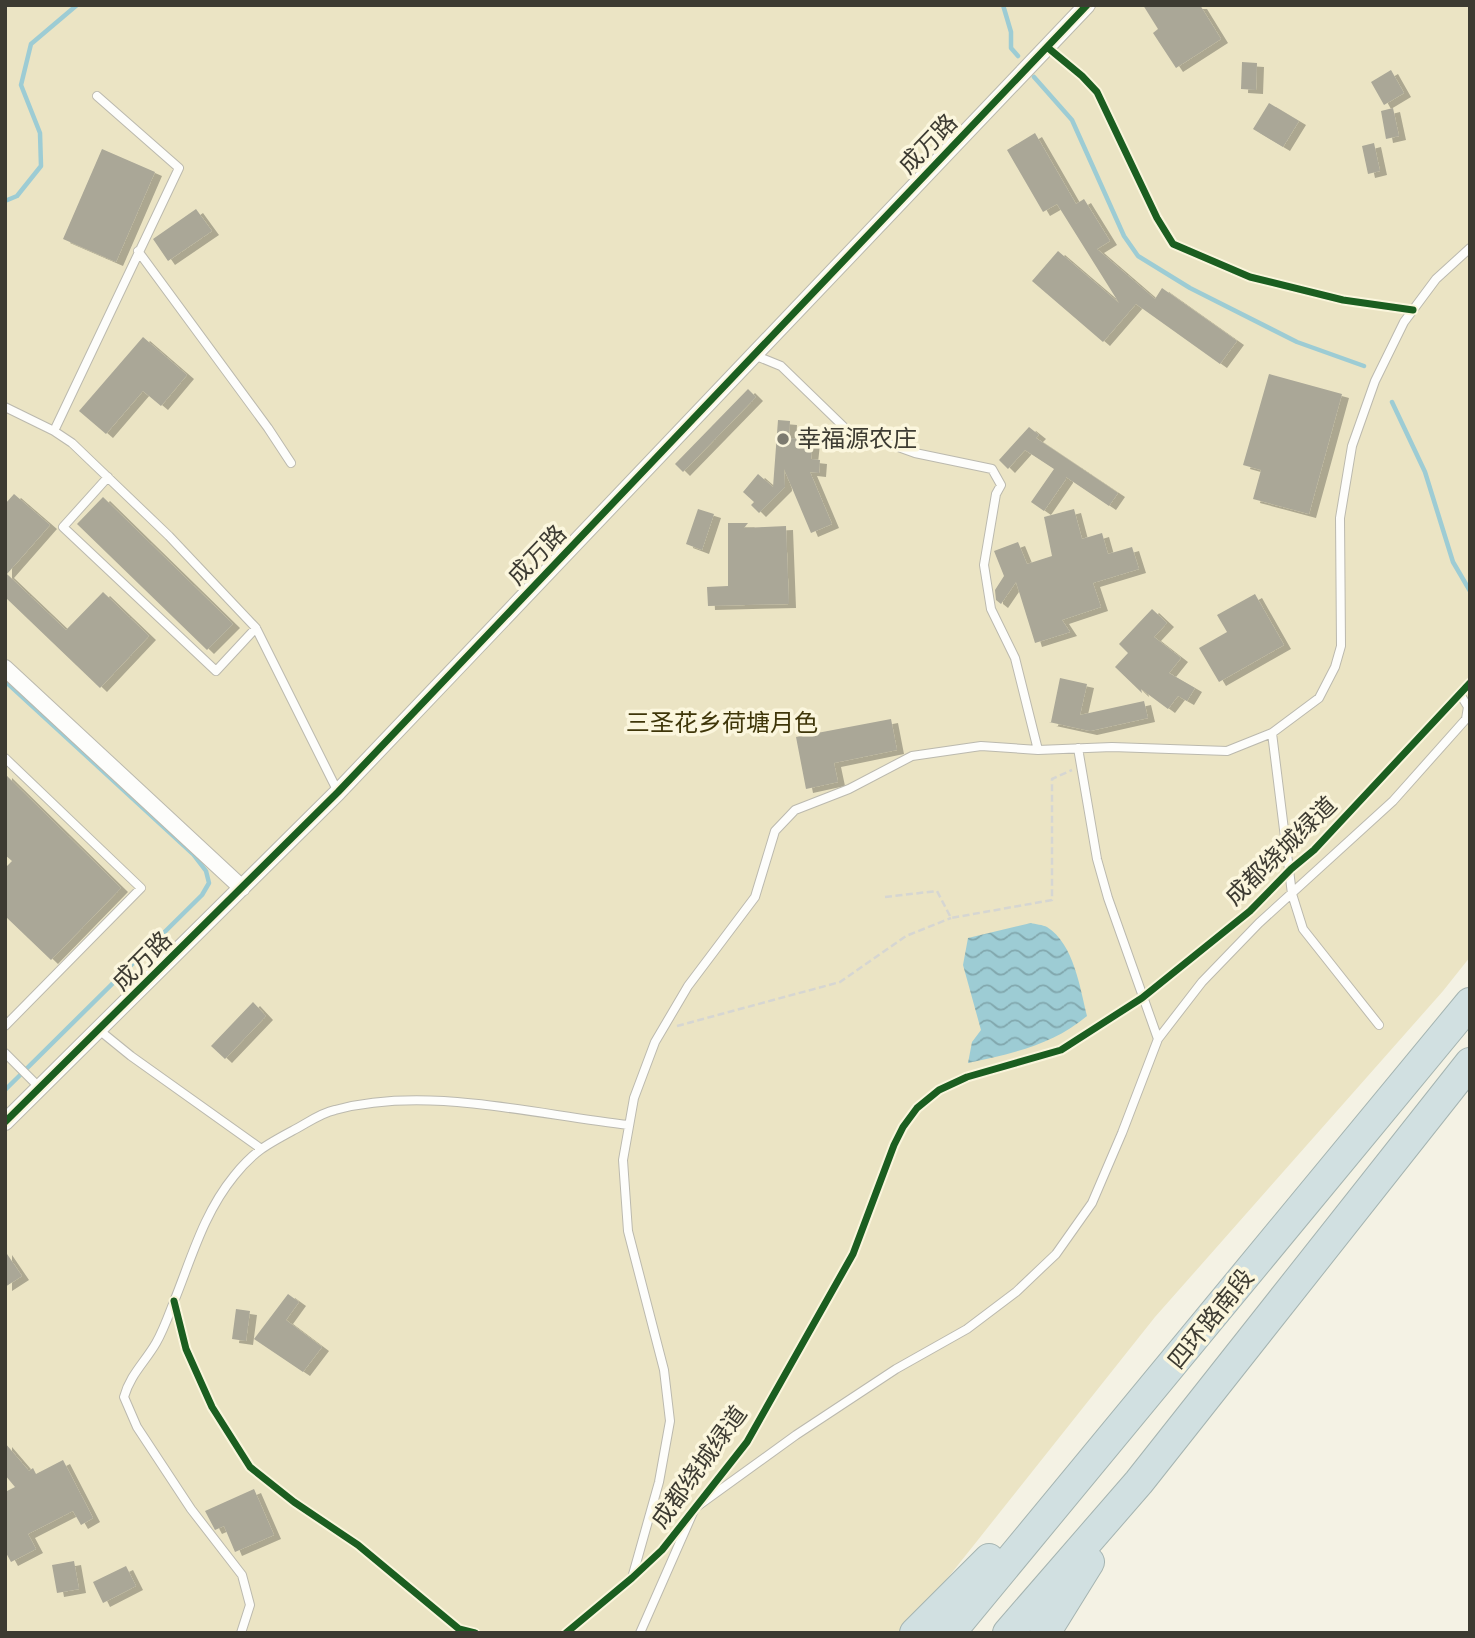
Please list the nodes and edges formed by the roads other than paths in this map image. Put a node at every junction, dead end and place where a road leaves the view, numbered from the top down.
1 (1087, 5) edge
2 (97, 96) dead end
3 (1470, 248) edge
4 (138, 251) junction
5 (754, 355) junction
6 (5, 407) edge
7 (54, 431) junction
8 (291, 463) dead end
9 (108, 477) junction
10 (256, 628) junction
11 (5, 668) edge
12 (1460, 694) dead end
13 (1272, 733) junction
14 (1078, 748) junction
15 (1038, 750) junction
16 (5, 758) edge
17 (338, 792) junction
18 (242, 887) junction
19 (1292, 894) junction
20 (1470, 1003) edge
21 (1379, 1025) dead end
22 (5, 1026) edge
23 (99, 1030) junction
24 (1158, 1039) junction
25 (5, 1053) edge
26 (1470, 1063) edge
27 (40, 1088) junction
28 (5, 1122) edge
29 (629, 1125) junction
30 (260, 1148) junction
31 (1116, 1434) junction
32 (1139, 1482) junction
33 (632, 1578) dead end
34 (241, 1633) edge
35 (640, 1633) edge
36 (915, 1633) edge
37 (950, 1633) edge
38 (1008, 1633) edge
39 (1045, 1633) edge

1 - 5 street, 成万路
2 - 4 lane
3 - 13 lane
4 - 7 lane
4 - 8 lane
5 - 15 lane
5 - 17 street, 成万路
6 - 7 lane
7 - 9 lane
9 - 10 lane
9 - 10 lane
10 - 17 lane
11 - 18 street
12 - 19 lane
13 - 14 lane
13 - 19 lane
14 - 15 lane
14 - 24 lane
15 - 29 lane
16 - 22 lane
17 - 18 street, 成万路
18 - 23 street, 成万路
19 - 21 lane
19 - 24 lane
20 - 31 highway, 四环路南段
23 - 27 street, 成万路
23 - 30 lane
24 - 35 lane
25 - 27 lane
26 - 32 highway, 四环路南段
27 - 28 street, 成万路
29 - 30 lane
29 - 33 lane
30 - 34 lane
31 - 36 highway
31 - 37 highway, 四环路南段
32 - 38 highway, 四环路南段
32 - 39 highway

